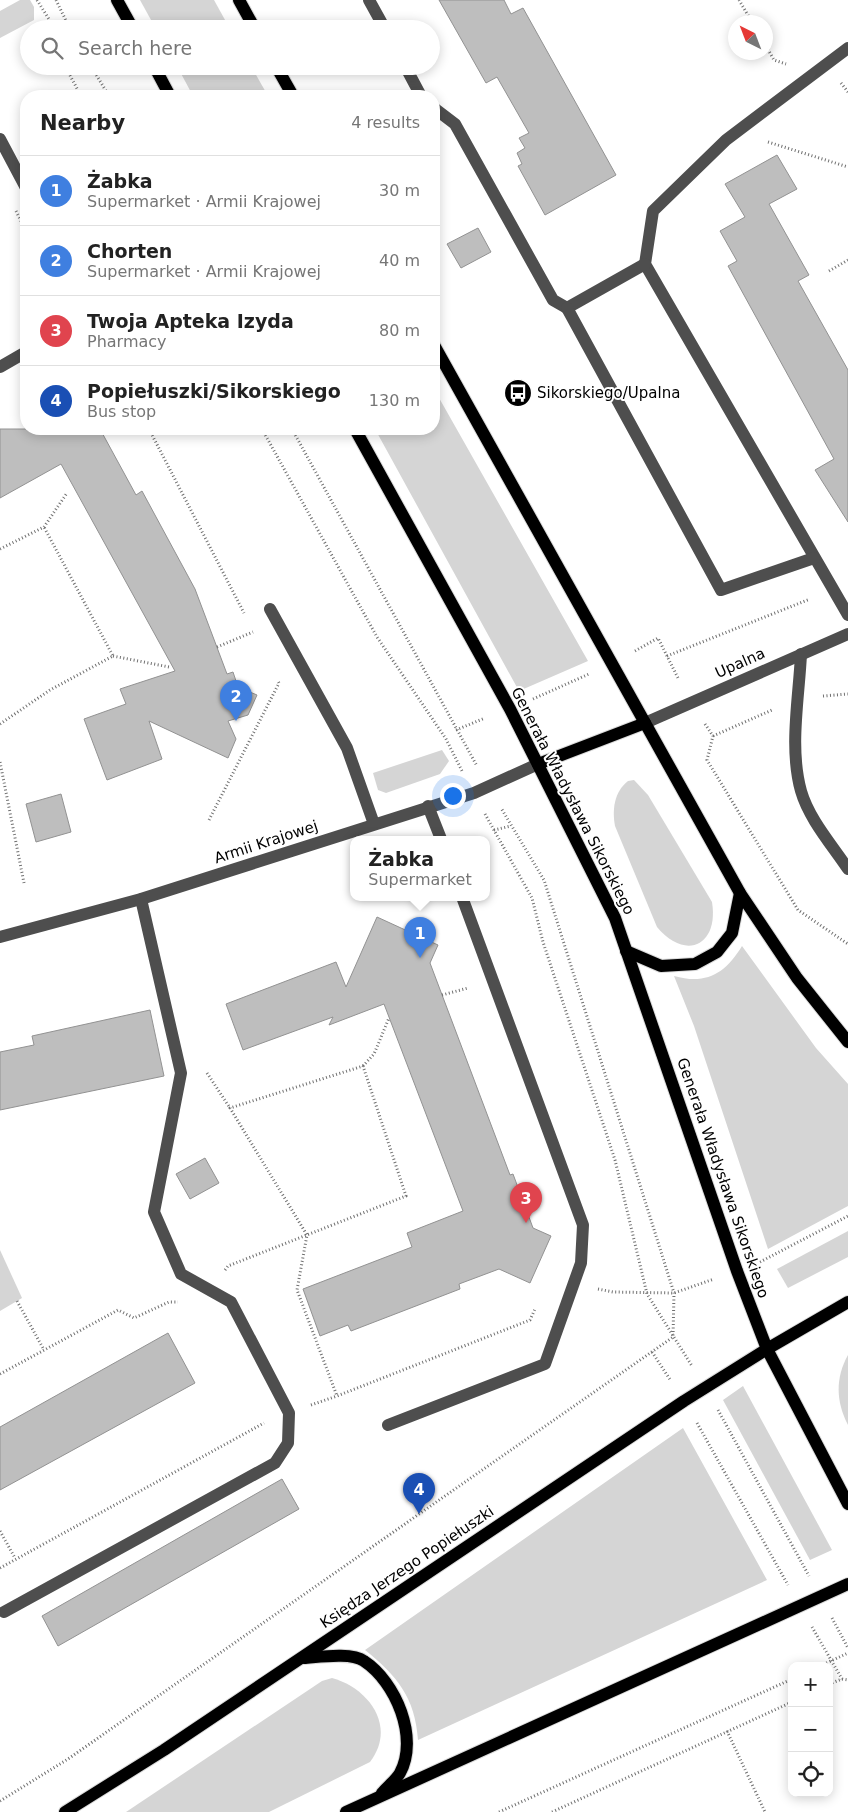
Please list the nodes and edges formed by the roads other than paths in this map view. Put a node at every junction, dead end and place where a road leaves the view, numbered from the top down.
1 (117, 0) edge
2 (239, 0) edge
3 (369, 0) edge
4 (128, 20) edge
5 (250, 20) edge
6 (380, 20) edge
7 (848, 48) edge
8 (159, 75) edge
9 (281, 75) edge
10 (410, 75) edge
11 (167, 90) edge
12 (290, 90) edge
13 (418, 90) edge
14 (440, 113) edge
15 (0, 139) edge
16 (20, 177) edge
17 (645, 264) junction
18 (567, 308) junction
19 (20, 355) edge
20 (440, 356) edge
21 (0, 367) edge
22 (358, 435) edge
23 (814, 558) junction
24 (270, 609) dead end
25 (848, 616) edge
26 (848, 634) edge
27 (802, 654) junction
28 (645, 724) junction
29 (538, 764) junction
30 (428, 806) junction
31 (374, 824) junction
32 (439, 836) edge
33 (848, 869) edge
34 (740, 892) junction
35 (142, 899) junction
36 (463, 901) edge
37 (0, 937) edge
38 (626, 952) junction
39 (848, 1042) edge
40 (848, 1302) edge
41 (767, 1349) junction
42 (388, 1425) dead end
43 (848, 1504) edge
44 (848, 1584) edge
45 (4, 1612) dead end
46 (301, 1658) junction
47 (376, 1798) junction
48 (65, 1812) edge
49 (346, 1812) edge

1 - 4 main road
2 - 5 main road
3 - 6 street
7 - 17 street
8 - 11 main road
9 - 12 main road
10 - 13 street
14 - 18 street
15 - 16 street
17 - 18 street
17 - 23 street
18 - 23 street
19 - 21 street
20 - 28 main road
22 - 29 main road, Generała Władysława Sikorskiego
23 - 25 street
24 - 31 street
26 - 27 street, Upalna
27 - 28 street, Upalna
27 - 33 street
28 - 29 main road
28 - 34 main road
29 - 30 street, Armii Krajowej
29 - 38 main road, Generała Władysława Sikorskiego
30 - 31 street, Armii Krajowej
30 - 32 street
31 - 35 street, Armii Krajowej
34 - 38 main road
34 - 39 main road
35 - 37 street, Armii Krajowej
35 - 45 street
36 - 42 street
38 - 41 main road, Generała Władysława Sikorskiego
40 - 41 main road, Księdza Jerzego Popiełuszki
41 - 43 main road, Generała Władysława Sikorskiego
41 - 46 main road, Księdza Jerzego Popiełuszki
44 - 47 main road
46 - 47 main road
46 - 48 main road, Księdza Jerzego Popiełuszki
47 - 49 main road

